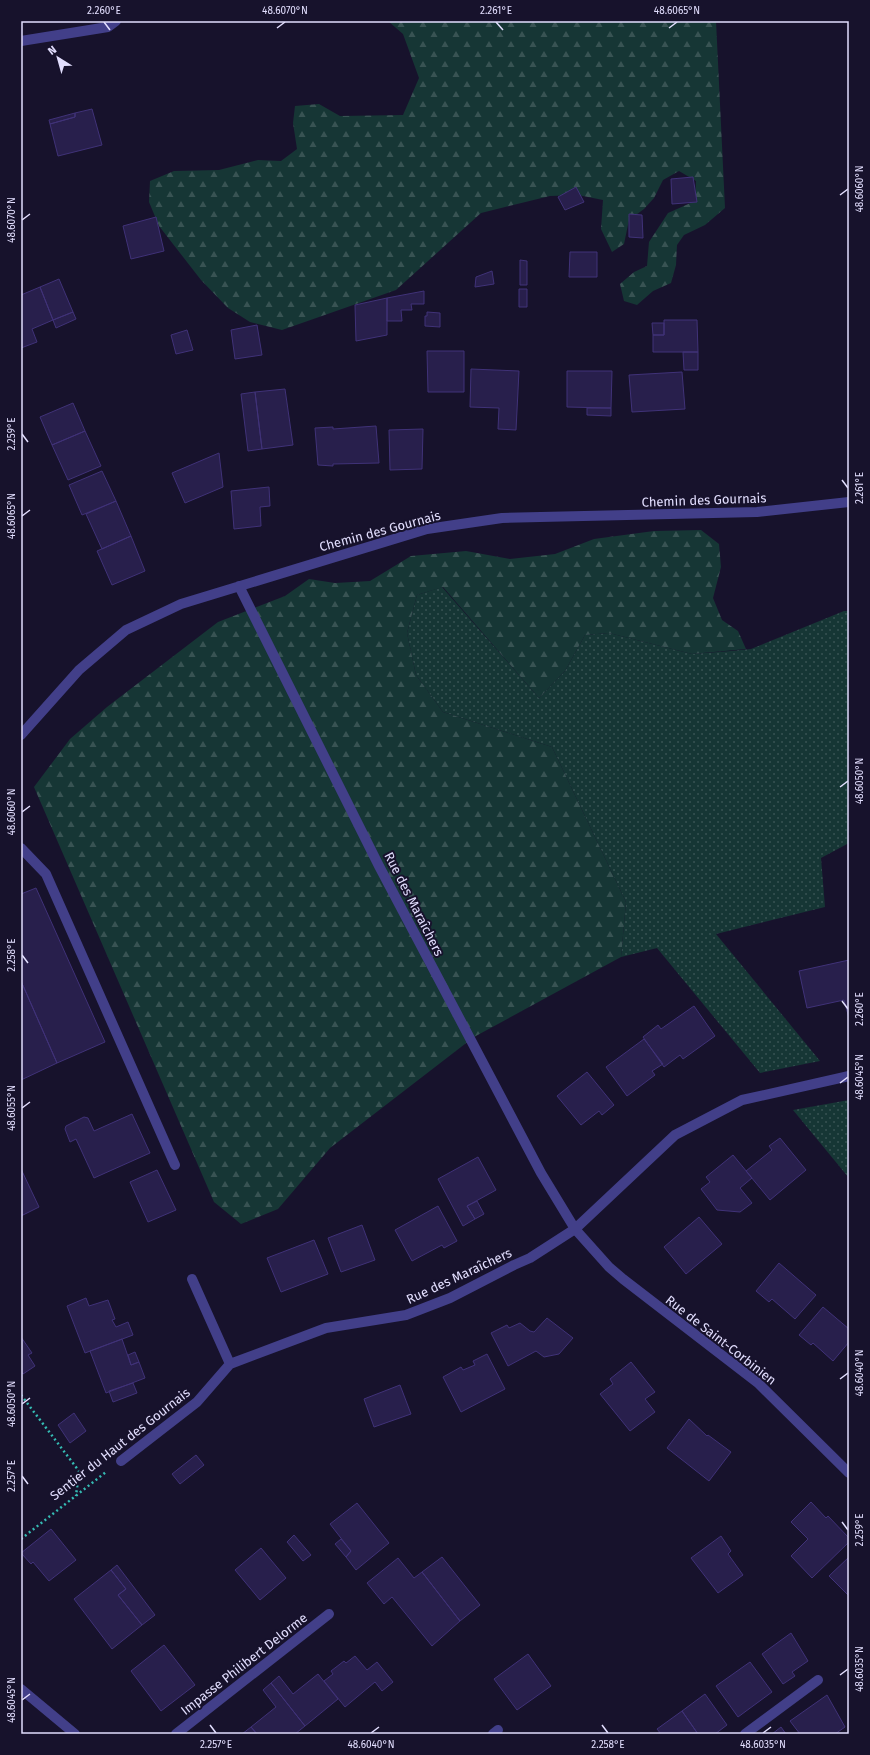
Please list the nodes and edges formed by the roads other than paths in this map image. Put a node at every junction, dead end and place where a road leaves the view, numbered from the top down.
1 (116, 21) edge
2 (21, 41) edge
3 (849, 502) edge
4 (239, 586) junction
5 (21, 735) edge
6 (21, 848) edge
7 (849, 1076) edge
8 (175, 1165) dead end
9 (575, 1229) junction
10 (192, 1279) dead end
11 (230, 1364) junction
12 (121, 1461) road end
13 (849, 1473) edge
14 (329, 1614) dead end
15 (818, 1680) dead end
16 (21, 1689) edge
17 (75, 1734) edge
18 (176, 1734) edge
19 (745, 1734) edge

1 - 2 street
3 - 4 street, Chemin des Gournais
4 - 5 street, Chemin des Gournais
4 - 9 street, Rue des Maraîchers
6 - 8 street
7 - 9 street, Rue des Maraîchers
9 - 11 street, Rue des Maraîchers
9 - 13 street, Rue de Saint-Corbinien
10 - 11 street
11 - 12 street, Sentier du Haut des Gournais
14 - 18 street, Impasse Philibert Delorme
15 - 19 street
16 - 17 street

